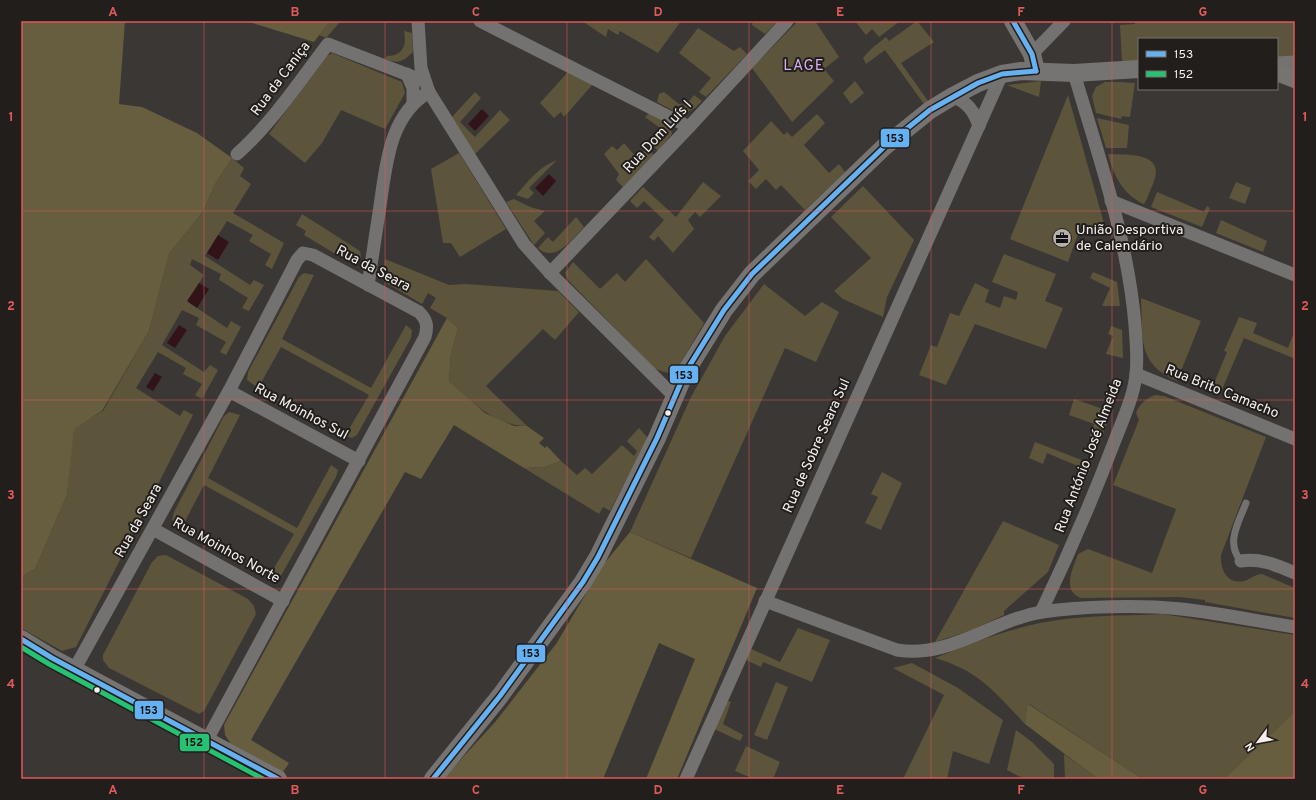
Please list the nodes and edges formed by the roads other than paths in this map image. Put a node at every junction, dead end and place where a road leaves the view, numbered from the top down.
1 (418, 21) edge
2 (480, 21) edge
3 (787, 21) edge
4 (1013, 21) edge
5 (1064, 21) edge
6 (1034, 62) junction
7 (1295, 62) edge
8 (1278, 63) edge
9 (1138, 69) edge
10 (1278, 72) edge
11 (1074, 73) junction
12 (407, 74) junction
13 (1002, 74) junction
14 (1295, 79) edge
15 (426, 86) junction
16 (953, 96) junction
17 (413, 104) junction
18 (979, 126) junction
19 (689, 127) junction
20 (237, 154) dead end
21 (1111, 201) junction
22 (550, 273) junction
23 (1295, 275) edge
24 (368, 285) junction
25 (1136, 374) junction
26 (229, 391) junction
27 (674, 396) junction
28 (1295, 439) edge
29 (359, 461) junction
30 (1246, 503) dead end
31 (153, 529) junction
32 (1240, 561) joint
33 (1295, 573) edge
34 (283, 601) junction
35 (765, 601) junction
36 (1041, 612) junction
37 (1295, 627) edge
38 (21, 639) edge
39 (74, 670) junction
40 (207, 740) junction
41 (278, 779) edge
42 (433, 779) edge
43 (686, 779) edge

1 - 15 street
2 - 19 street
3 - 19 street, Rua Dom Luís I
4 - 6 street
5 - 6 street
6 - 11 street
6 - 13 street
7 - 8 street
9 - 11 street
10 - 14 street
11 - 21 street, Rua António José Almeida
12 - 15 street, Rua da Caniça
12 - 17 street
12 - 20 street, Rua da Caniça
13 - 16 street
13 - 18 street, Rua de Sobre Seara Sul
15 - 17 street
15 - 22 street
16 - 18 street
16 - 27 street
17 - 24 street
18 - 35 street, Rua de Sobre Seara Sul
19 - 22 street, Rua Dom Luís I
21 - 23 street
21 - 25 street, Rua António José Almeida
22 - 27 street
24 - 26 street, Rua da Seara
24 - 29 street, Rua da Seara
25 - 28 street, Rua Brito Camacho
25 - 36 street, Rua António José Almeida
26 - 29 street, Rua Moinhos Sul
26 - 31 street, Rua da Seara
27 - 42 street
29 - 34 street, Rua da Seara
30 - 32 lane
31 - 34 street, Rua Moinhos Norte
31 - 39 street, Rua da Seara
32 - 33 street
34 - 40 street, Rua da Seara
35 - 36 street
35 - 43 street, Rua de Sobre Seara Sul
36 - 37 street
38 - 39 street
39 - 40 street
40 - 41 street

